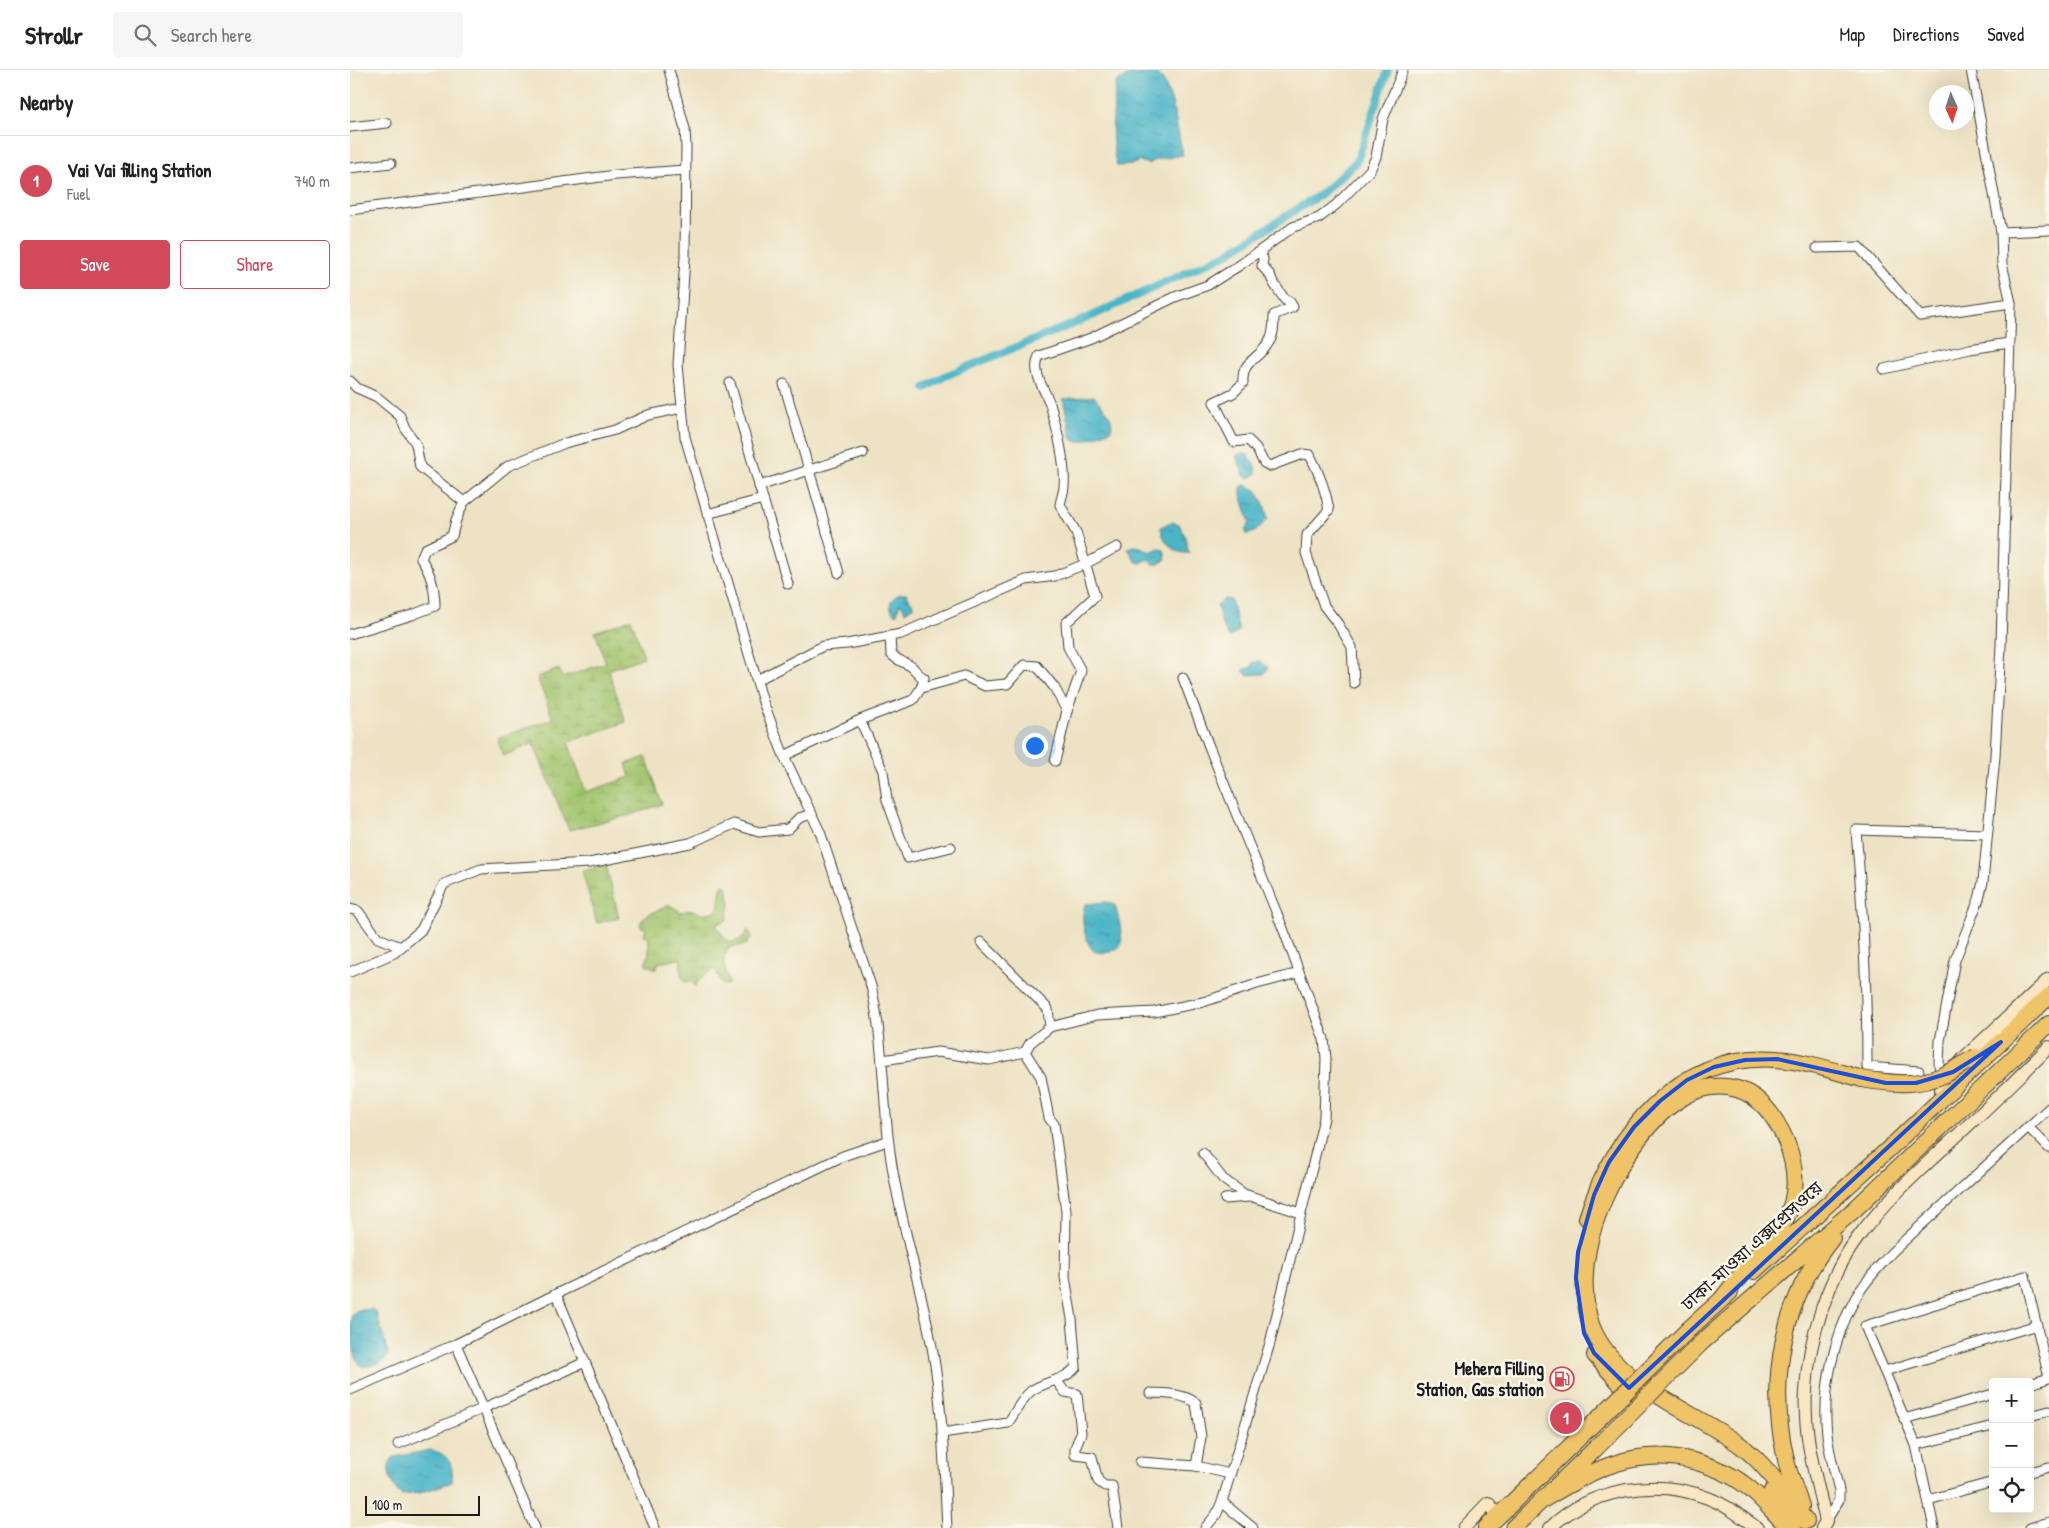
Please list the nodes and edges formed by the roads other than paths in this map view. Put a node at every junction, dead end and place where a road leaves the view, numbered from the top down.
1 (669, 70) edge
2 (1403, 70) edge
3 (1971, 70) edge
4 (387, 123) dead end
5 (350, 127) edge
6 (390, 164) dead end
7 (350, 168) edge
8 (685, 170) junction
9 (350, 210) edge
10 (2049, 230) edge
11 (2001, 232) junction
12 (1817, 248) dead end
13 (1260, 251) junction
14 (2011, 303) junction
15 (2009, 342) junction
16 (1884, 369) dead end
17 (350, 381) edge
18 (730, 383) dead end
19 (784, 384) dead end
20 (682, 408) junction
21 (863, 453) dead end
22 (809, 470) junction
23 (759, 486) junction
24 (763, 499) junction
25 (464, 502) junction
26 (707, 514) junction
27 (1117, 547) dead end
28 (1085, 564) junction
29 (839, 573) dead end
30 (788, 584) dead end
31 (350, 634) edge
32 (890, 636) junction
33 (1183, 678) dead end
34 (757, 680) junction
35 (1354, 683) dead end
36 (921, 688) junction
37 (1067, 711) junction
38 (860, 720) junction
39 (784, 756) junction
40 (1055, 761) dead end
41 (812, 814) junction
42 (1987, 834) junction
43 (950, 847) dead end
44 (350, 909) edge
45 (981, 942) dead end
46 (401, 947) junction
47 (350, 972) edge
48 (1299, 973) junction
49 (2049, 979) edge
50 (2049, 996) edge
51 (2049, 1024) edge
52 (1050, 1027) junction
53 (2001, 1042) junction
54 (2049, 1047) edge
55 (1025, 1052) junction
56 (882, 1060) junction
57 (1919, 1071) dead end
58 (1941, 1090) joint
59 (2048, 1112) edge
60 (2028, 1127) junction
61 (887, 1141) junction
62 (2049, 1148) edge
63 (1203, 1153) dead end
64 (1252, 1197) junction
65 (1225, 1199) dead end
66 (1855, 1209) junction
67 (1300, 1213) junction
68 (556, 1294) junction
69 (1722, 1299) junction
70 (2036, 1325) junction
71 (456, 1344) junction
72 (585, 1362) junction
73 (1885, 1371) junction
74 (1056, 1380) junction
75 (2034, 1383) edge
76 (350, 1390) edge
77 (1150, 1393) dead end
78 (1989, 1395) edge
79 (482, 1409) junction
80 (2049, 1411) edge
81 (2034, 1415) edge
82 (1904, 1419) junction
83 (1989, 1427) edge
84 (942, 1433) junction
85 (398, 1444) dead end
86 (1916, 1445) junction
87 (1140, 1462) dead end
88 (1196, 1466) junction
89 (2049, 1466) edge
90 (2034, 1471) edge
91 (1230, 1474) junction
92 (1989, 1483) edge
93 (1544, 1499) junction
94 (1928, 1500) junction
95 (1222, 1502) junction
96 (1494, 1510) dead end
97 (2049, 1522) edge
98 (1824, 1525) edge
99 (1796, 1526) edge
100 (535, 1528) edge
101 (655, 1528) edge
102 (947, 1528) edge
103 (1118, 1528) edge
104 (1204, 1528) edge
105 (1253, 1528) edge
106 (1464, 1528) edge
107 (1486, 1528) edge
108 (1513, 1528) edge
109 (1550, 1528) edge
110 (1757, 1528) edge
111 (1934, 1528) edge
112 (2030, 1528) edge

1 - 8 street
2 - 13 street
3 - 11 street
4 - 5 street
6 - 7 street
8 - 9 street
8 - 20 street
10 - 11 street
11 - 14 street
12 - 14 street
13 - 28 street
13 - 35 street
14 - 15 street
15 - 16 street
15 - 42 street
17 - 25 street
18 - 23 street
19 - 22 street
20 - 25 street
20 - 26 street
21 - 22 street
22 - 23 street
22 - 29 street
23 - 24 street
24 - 26 street
24 - 30 street
25 - 31 street
26 - 34 street
27 - 28 street
28 - 32 street
28 - 37 street
32 - 34 street
32 - 36 street
33 - 48 street
34 - 39 street
36 - 37 street
36 - 38 street
37 - 40 street
38 - 39 street
38 - 43 street
39 - 41 street
41 - 46 street
41 - 56 street
42 - 57 street
42 - 58 street
44 - 46 street
45 - 52 street
46 - 47 street
48 - 52 street
48 - 67 street
49 - 58 main road
50 - 53 highway, ঢাকা-মাওয়া এক্সপ্রেসওয়ে
51 - 66 highway
52 - 55 street
53 - 69 highway, ঢাকা-মাওয়া এক্সপ্রেসওয়ে
53 - 99 highway, bridge
54 - 98 main road
55 - 56 street
55 - 74 street
56 - 61 street
59 - 60 street
60 - 62 street
60 - 98 street
61 - 68 street
61 - 84 street
63 - 64 street
64 - 65 street
64 - 67 street
66 - 93 highway, bridge
66 - 99 highway
67 - 91 street
68 - 71 street
68 - 72 street
69 - 99 highway
69 - 107 highway, ঢাকা-মাওয়া এক্সপ্রেসওয়ে, bridge
70 - 73 street
70 - 73 street
70 - 75 street
71 - 76 street
71 - 79 street
72 - 79 street
72 - 101 street
73 - 82 street
74 - 84 street
74 - 103 street
77 - 88 street
78 - 82 street
79 - 85 street
79 - 100 street
80 - 81 street
82 - 86 street
83 - 86 street
84 - 102 street
86 - 94 street
87 - 88 street
88 - 91 street
89 - 90 street
91 - 95 street
92 - 94 street
93 - 99 highway
93 - 108 highway
94 - 111 street
95 - 104 street
95 - 105 street
96 - 106 main road
97 - 112 street
109 - 110 main road

